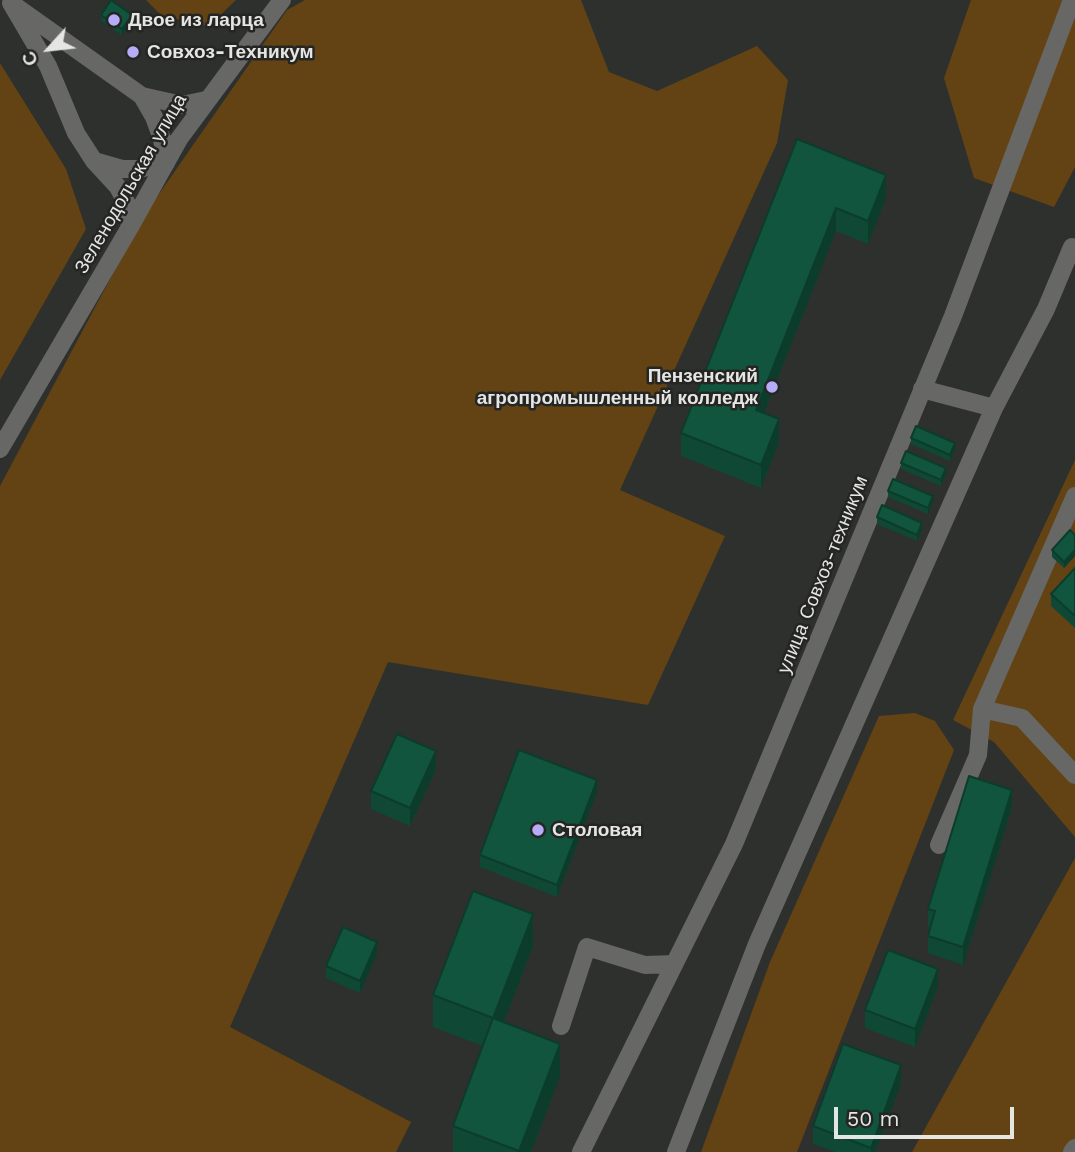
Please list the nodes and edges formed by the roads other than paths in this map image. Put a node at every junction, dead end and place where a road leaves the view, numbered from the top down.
1 (282, 0) edge
2 (1072, 0) edge
3 (9, 2) edge
4 (142, 96) junction
5 (206, 100) junction
6 (94, 161) junction
7 (166, 163) junction
8 (130, 228) junction
9 (1075, 248) edge
10 (922, 389) junction
11 (994, 408) junction
12 (0, 449) edge
13 (1075, 496) edge
14 (982, 709) junction
15 (1075, 775) edge
16 (939, 845) dead end
17 (674, 964) junction
18 (561, 1026) dead end
19 (1075, 1148) edge
20 (581, 1152) edge
21 (676, 1152) edge
22 (1072, 1152) edge

1 - 5 street
2 - 10 street, улица Совхоз-техникум
3 - 4 street, Зеленодольская улица
3 - 6 street
4 - 5 street, Зеленодольская улица
4 - 7 street
5 - 7 street, Зеленодольская улица
6 - 7 street
6 - 8 street
7 - 8 street, Зеленодольская улица
8 - 12 street, Зеленодольская улица
9 - 11 street
10 - 11 street
10 - 17 street, улица Совхоз-техникум
11 - 21 street
13 - 14 street
14 - 15 street
14 - 16 street
17 - 18 street
17 - 20 street, улица Совхоз-техникум
19 - 22 street

